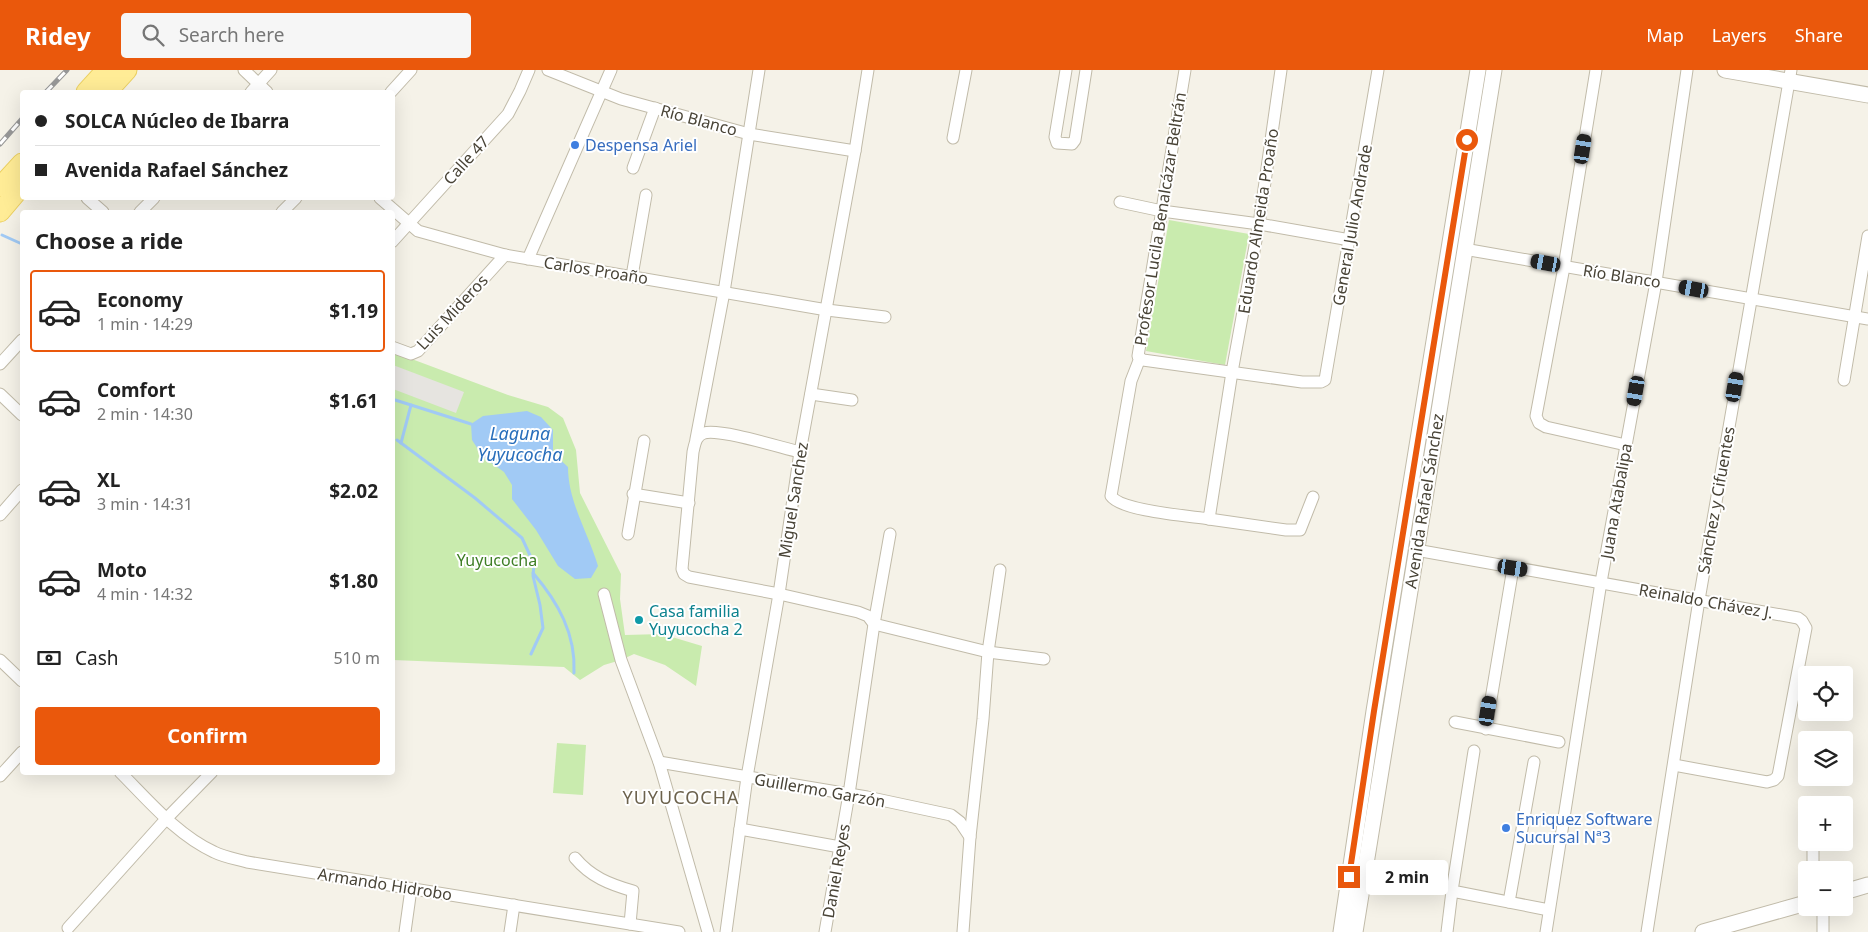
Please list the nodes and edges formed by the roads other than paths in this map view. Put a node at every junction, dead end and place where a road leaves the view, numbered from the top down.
1 (106, 70) edge
2 (127, 70) edge
3 (244, 70) edge
4 (271, 70) edge
5 (410, 70) edge
6 (529, 70) edge
7 (548, 70) edge
8 (611, 70) edge
9 (759, 70) edge
10 (868, 70) edge
11 (966, 70) edge
12 (1066, 70) edge
13 (1086, 70) edge
14 (1185, 70) edge
15 (1281, 70) edge
16 (1378, 70) edge
17 (1478, 70) edge
18 (1494, 70) edge
19 (1596, 70) edge
20 (1686, 70) edge
21 (1725, 70) edge
22 (1790, 76) edge
23 (255, 88) edge
24 (88, 90) edge
25 (109, 90) edge
26 (393, 90) edge
27 (601, 92) junction
28 (1868, 95) edge
29 (655, 108) junction
30 (749, 134) junction
31 (954, 138) dead end
32 (855, 151) junction
33 (20, 165) edge
34 (633, 168) dead end
35 (0, 187) edge
36 (20, 188) edge
37 (1458, 192) junction
38 (646, 195) dead end
39 (1474, 196) junction
40 (89, 200) edge
41 (152, 200) edge
42 (294, 200) edge
43 (382, 200) edge
44 (1120, 202) dead end
45 (101, 210) edge
46 (142, 210) edge
47 (284, 210) edge
48 (394, 210) edge
49 (395, 211) edge
50 (1162, 211) junction
51 (0, 212) edge
52 (409, 223) junction
53 (1259, 224) junction
54 (1868, 236) edge
55 (395, 239) edge
56 (1350, 240) junction
57 (1464, 249) junction
58 (505, 255) junction
59 (528, 259) junction
60 (1564, 267) junction
61 (632, 276) junction
62 (1656, 282) junction
63 (724, 292) junction
64 (1750, 298) junction
65 (827, 310) junction
66 (885, 317) dead end
67 (1854, 317) junction
68 (1868, 319) edge
69 (20, 342) edge
70 (395, 348) edge
71 (1144, 360) junction
72 (0, 364) edge
73 (1232, 372) junction
74 (1844, 380) dead end
75 (0, 394) edge
76 (811, 394) junction
77 (852, 400) dead end
78 (20, 413) edge
79 (696, 439) junction
80 (644, 441) dead end
81 (1626, 445) junction
82 (800, 452) junction
83 (20, 492) edge
84 (633, 494) junction
85 (1313, 497) dead end
86 (689, 503) junction
87 (0, 515) edge
88 (1209, 519) junction
89 (628, 534) dead end
90 (890, 534) dead end
91 (1416, 550) junction
92 (1513, 568) junction
93 (1000, 570) dead end
94 (1601, 582) junction
95 (604, 594) dead end
96 (779, 594) junction
97 (1699, 600) junction
98 (874, 624) junction
99 (988, 652) junction
100 (1044, 659) dead end
101 (0, 660) edge
102 (20, 679) edge
103 (1455, 722) dead end
104 (1486, 729) junction
105 (1559, 742) dead end
106 (1474, 751) dead end
107 (20, 754) edge
108 (659, 762) junction
109 (1534, 762) dead end
110 (1674, 765) junction
111 (0, 775) edge
112 (123, 775) edge
113 (209, 775) edge
114 (747, 777) junction
115 (848, 794) junction
116 (167, 818) junction
117 (740, 829) junction
118 (970, 837) junction
119 (840, 847) junction
120 (575, 858) dead end
121 (1868, 885) edge
122 (411, 889) junction
123 (1853, 889) edge
124 (1452, 890) junction
125 (1509, 902) junction
126 (514, 905) junction
127 (1798, 905) edge
128 (1549, 910) junction
129 (1823, 916) edge
130 (630, 924) junction
131 (615, 927) edge
132 (68, 928) dead end
133 (1710, 931) edge
134 (404, 932) edge
135 (510, 932) edge
136 (678, 932) edge
137 (708, 932) edge
138 (726, 932) edge
139 (826, 932) edge
140 (963, 932) edge
141 (1341, 932) edge
142 (1355, 932) edge
143 (1447, 932) edge
144 (1546, 932) edge
145 (1647, 932) edge
146 (1823, 932) edge

1 - 24 main road
2 - 25 main road
3 - 23 street
4 - 23 street
5 - 26 street
6 - 52 street, Calle 47
7 - 27 street, Río Blanco
8 - 27 street
9 - 30 street
10 - 32 street, Miguel Sanchez
11 - 31 street
12 - 13 street
14 - 50 street, Profesor Lucila Benalcázar Beltrán
15 - 53 street, Eduardo Almeida Proaño
16 - 56 street, General Julio Andrade
17 - 37 street, Avenida Rafael Sánchez
18 - 39 street, Avenida Rafael Sánchez
19 - 60 street
20 - 62 street, Juana Atabalipa
21 - 22 street
22 - 28 street
22 - 64 street, Sánchez y Cifuentes
27 - 29 street, Río Blanco
27 - 59 street
29 - 30 street, Río Blanco
29 - 34 street
30 - 32 street, Río Blanco
30 - 63 street
32 - 65 street, Miguel Sanchez
33 - 35 main road
36 - 51 main road
37 - 39 street
37 - 141 street, Avenida Rafael Sánchez
38 - 61 street
39 - 57 street, Avenida Rafael Sánchez
40 - 45 street
41 - 46 street
42 - 47 street
43 - 48 street, Carlos Proaño
44 - 50 street
49 - 52 street, Carlos Proaño
50 - 53 street
50 - 71 street, Profesor Lucila Benalcázar Beltrán
52 - 55 street, Calle 47
52 - 58 street, Carlos Proaño
53 - 56 street
53 - 73 street, Eduardo Almeida Proaño
54 - 67 street
56 - 73 street, General Julio Andrade
57 - 60 street, Río Blanco
57 - 91 street, Avenida Rafael Sánchez
58 - 59 street, Carlos Proaño
58 - 70 street, Luis Mideros
59 - 61 street, Carlos Proaño
60 - 62 street, Río Blanco
60 - 81 street
61 - 63 street, Carlos Proaño
62 - 64 street, Río Blanco
62 - 81 street, Juana Atabalipa
63 - 65 street, Carlos Proaño
63 - 79 street
64 - 67 street, Río Blanco
64 - 97 street, Sánchez y Cifuentes
65 - 66 street, Carlos Proaño
65 - 76 street, Miguel Sanchez
67 - 68 street, Río Blanco
67 - 74 street
69 - 72 street
71 - 73 street
71 - 88 street, Profesor Lucila Benalcázar Beltrán
73 - 88 street, Eduardo Almeida Proaño
75 - 78 street
76 - 77 street
76 - 82 street, Miguel Sanchez
79 - 82 street
79 - 86 street
80 - 84 street
81 - 94 street, Juana Atabalipa
82 - 96 street, Miguel Sanchez
83 - 87 street
84 - 86 street
84 - 89 street
85 - 88 street
86 - 96 street
90 - 98 street, Daniel Reyes
91 - 92 street, Reinaldo Chávez J.
91 - 142 street, Avenida Rafael Sánchez
92 - 94 street, Reinaldo Chávez J.
92 - 104 street
93 - 99 street
94 - 97 street, Reinaldo Chávez J.
94 - 128 street, Juana Atabalipa
95 - 108 street
96 - 98 street
96 - 114 street, Miguel Sanchez
97 - 110 street, Sánchez y Cifuentes
97 - 110 street, Reinaldo Chávez J.
98 - 99 street
98 - 115 street, Daniel Reyes
99 - 100 street
99 - 118 street
101 - 102 street
103 - 104 street
104 - 105 street
106 - 124 street
107 - 111 street
108 - 114 street, Guillermo Garzón
108 - 137 street
109 - 125 street
110 - 145 street, Sánchez y Cifuentes
112 - 116 street, Armando Hidrobo
113 - 116 street
114 - 115 street, Guillermo Garzón
114 - 117 street, Miguel Sanchez
115 - 118 street, Guillermo Garzón
115 - 119 street, Daniel Reyes
116 - 122 street, Armando Hidrobo
116 - 132 street
117 - 119 street
117 - 138 street, Miguel Sanchez
118 - 140 street
119 - 139 street, Daniel Reyes
120 - 130 street
121 - 123 street
122 - 126 street, Armando Hidrobo
122 - 134 street
124 - 125 street
124 - 143 street
125 - 128 street
126 - 131 street, Armando Hidrobo
126 - 135 street
127 - 133 street
128 - 144 street, Juana Atabalipa
129 - 146 street
130 - 131 street, Armando Hidrobo
130 - 136 street, Armando Hidrobo

